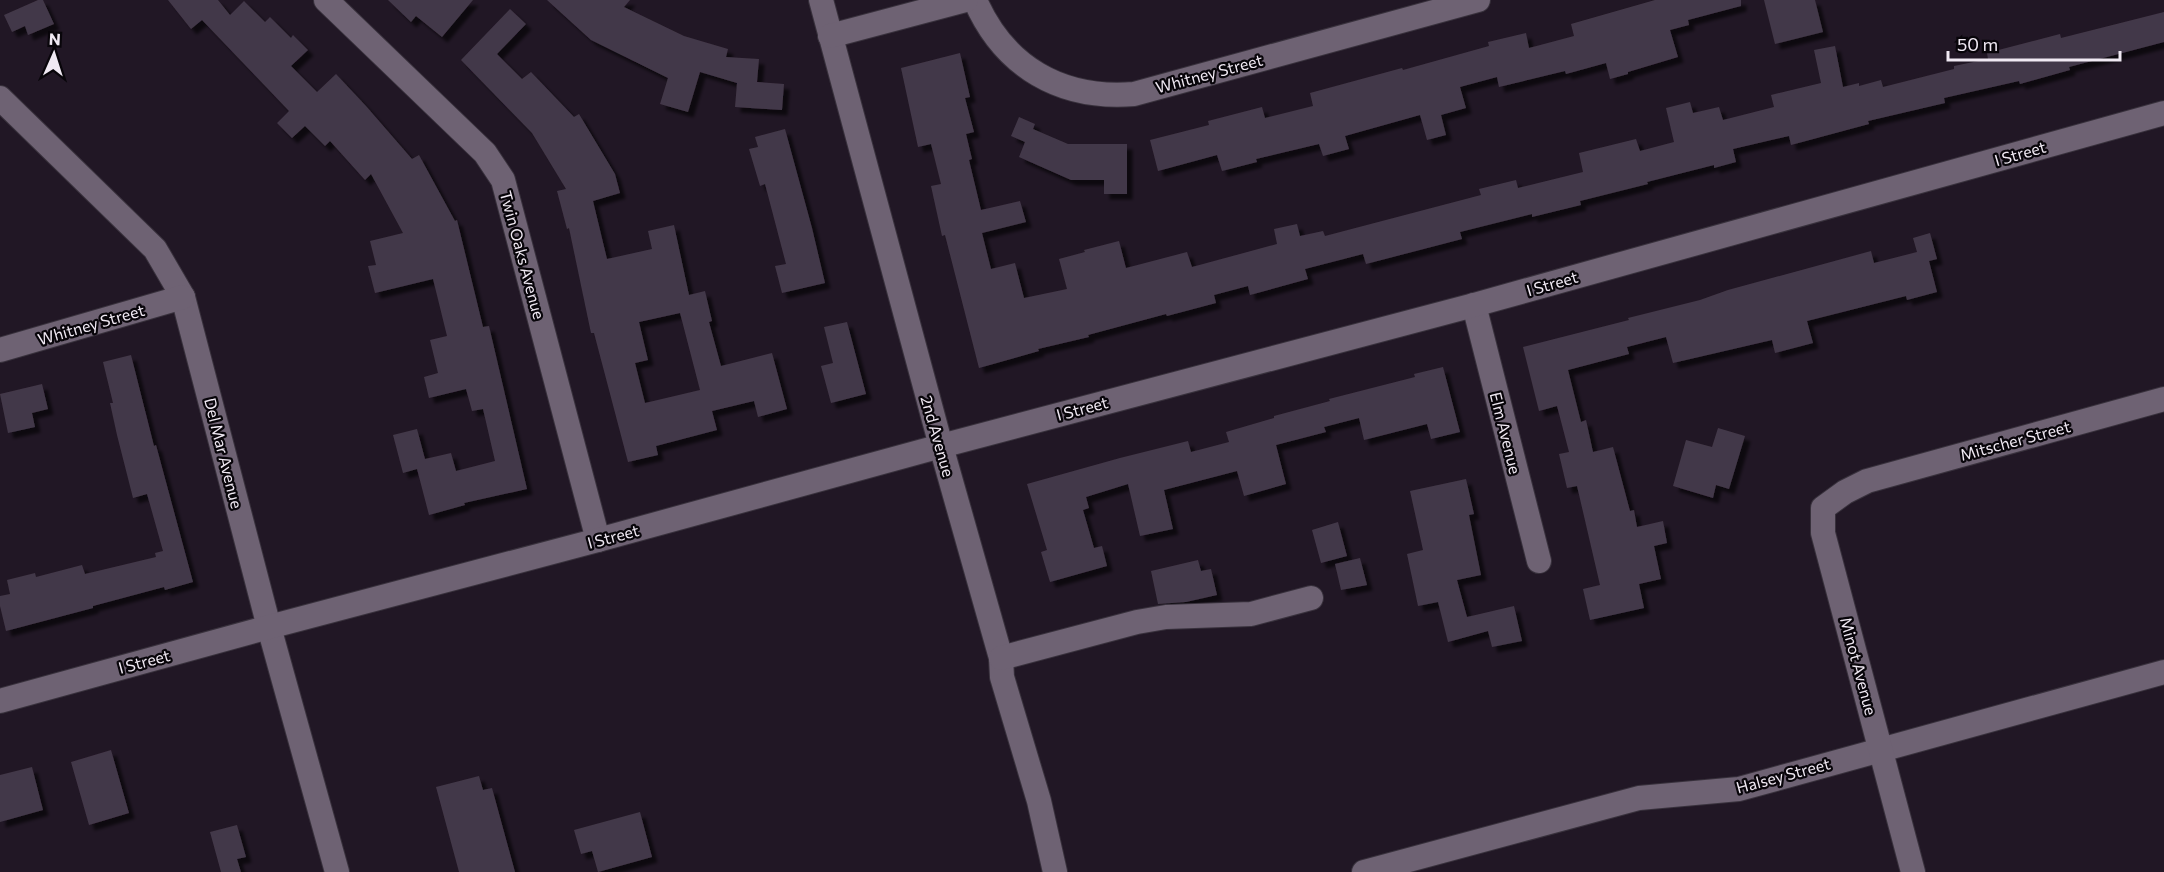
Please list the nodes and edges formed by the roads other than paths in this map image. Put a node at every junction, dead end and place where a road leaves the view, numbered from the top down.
1 (326, 0) edge
2 (821, 0) edge
3 (966, 0) edge
4 (975, 0) edge
5 (1478, 0) edge
6 (830, 36) junction
7 (0, 98) edge
8 (2164, 112) edge
9 (183, 297) junction
10 (1474, 305) junction
11 (0, 350) edge
12 (2164, 399) edge
13 (940, 446) junction
14 (1867, 481) joint
15 (598, 540) junction
16 (1539, 561) dead end
17 (1311, 598) dead end
18 (269, 627) junction
19 (1001, 658) junction
20 (2164, 672) edge
21 (0, 701) edge
22 (1881, 749) junction
23 (337, 872) edge
24 (1055, 872) edge
25 (1364, 872) edge
26 (1913, 872) edge

1 - 15 street, Twin Oaks Avenue
2 - 6 street, 2nd Avenue
3 - 6 street
4 - 5 street, Whitney Street
6 - 13 street, 2nd Avenue
7 - 9 street, Del Mar Avenue
8 - 10 street, I Street
9 - 11 street, Whitney Street
9 - 18 street, Del Mar Avenue
10 - 13 street, I Street
10 - 16 street, Elm Avenue
12 - 14 street, Mitscher Street
13 - 15 street, I Street
13 - 19 street, 2nd Avenue
14 - 22 street, Minot Avenue
15 - 18 street, I Street
17 - 19 street
18 - 21 street, I Street
18 - 23 street, Del Mar Avenue
19 - 24 street, 2nd Avenue
20 - 22 street, Halsey Street
22 - 25 street, Halsey Street
22 - 26 street, Minot Avenue

